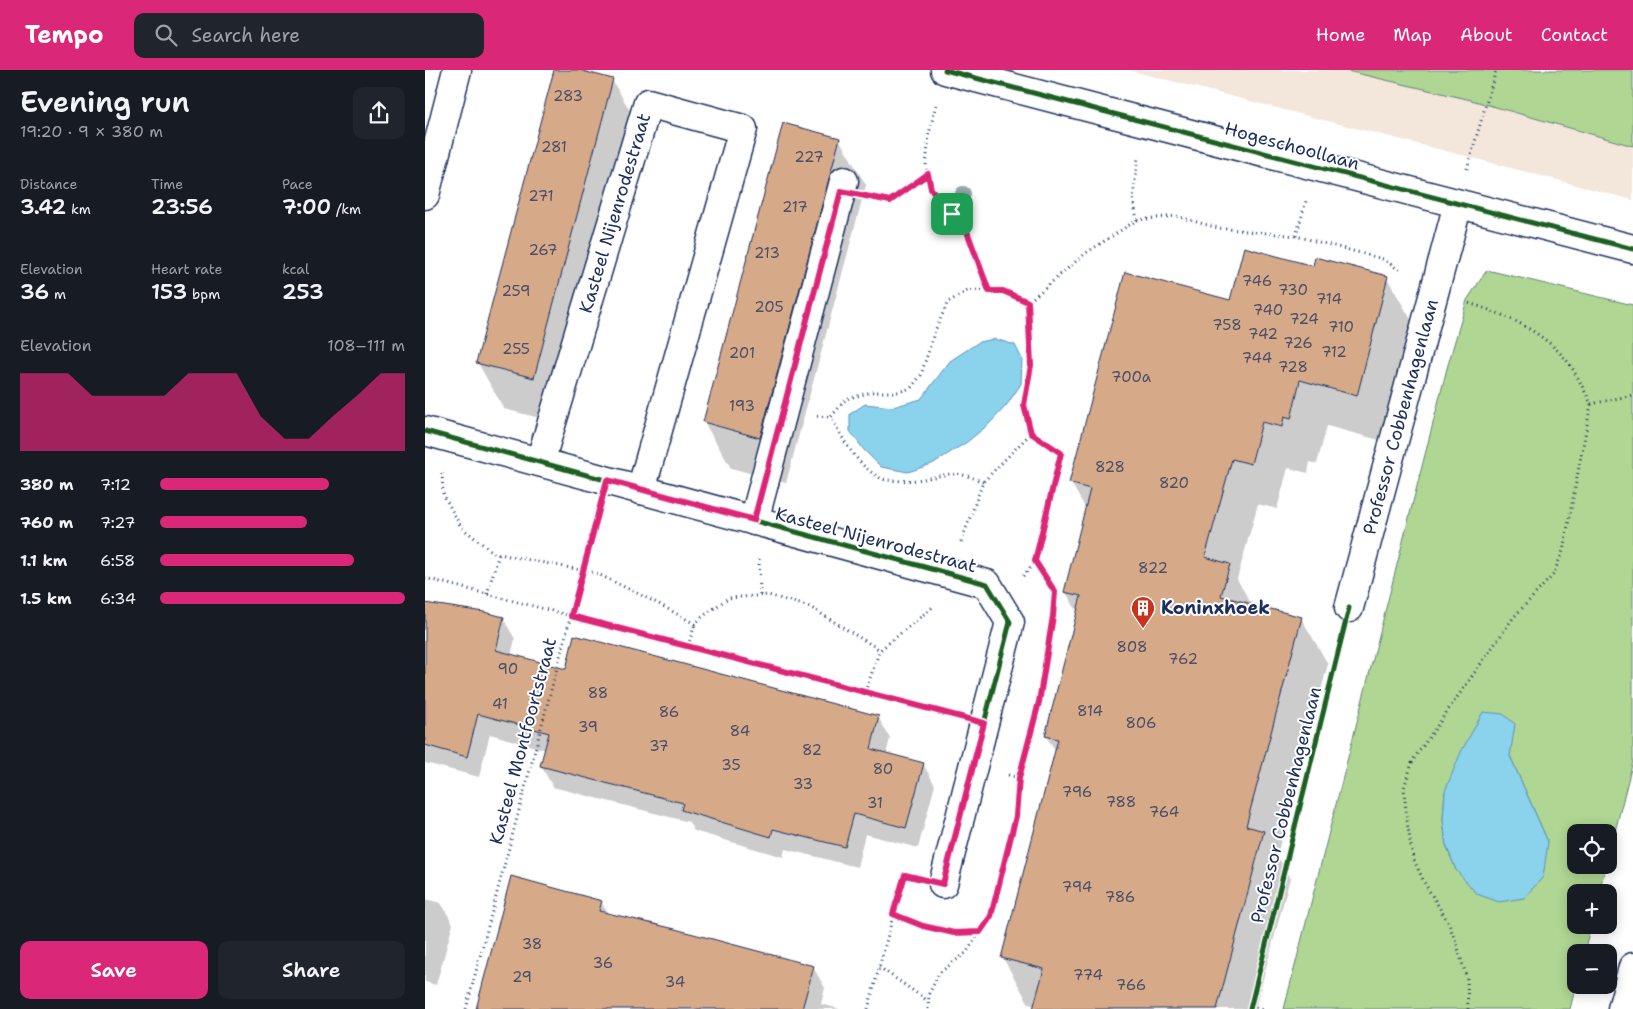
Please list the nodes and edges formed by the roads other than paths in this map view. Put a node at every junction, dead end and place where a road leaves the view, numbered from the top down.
1 (457, 70) edge
2 (945, 70) edge
3 (843, 186) road end
4 (425, 196) edge
5 (1458, 204) junction
6 (1633, 249) edge
7 (433, 433) edge
8 (540, 462) junction
9 (641, 490) junction
10 (754, 520) junction
11 (1349, 608) dead end
12 (943, 884) road end
13 (1633, 967) edge
14 (1622, 1009) edge

1 - 4 street
2 - 5 street, Hogeschoollaan
3 - 10 street, Kasteel Nijenrodestraat
5 - 6 street, Hogeschoollaan
5 - 11 street, Professor Cobbenhagenlaan
7 - 8 street, Kasteel Nijenrodestraat
8 - 9 street, Kasteel Nijenrodestraat
8 - 9 street, Kasteel Nijenrodestraat
9 - 10 street, Kasteel Nijenrodestraat
10 - 12 street, Kasteel Nijenrodestraat
13 - 14 street

